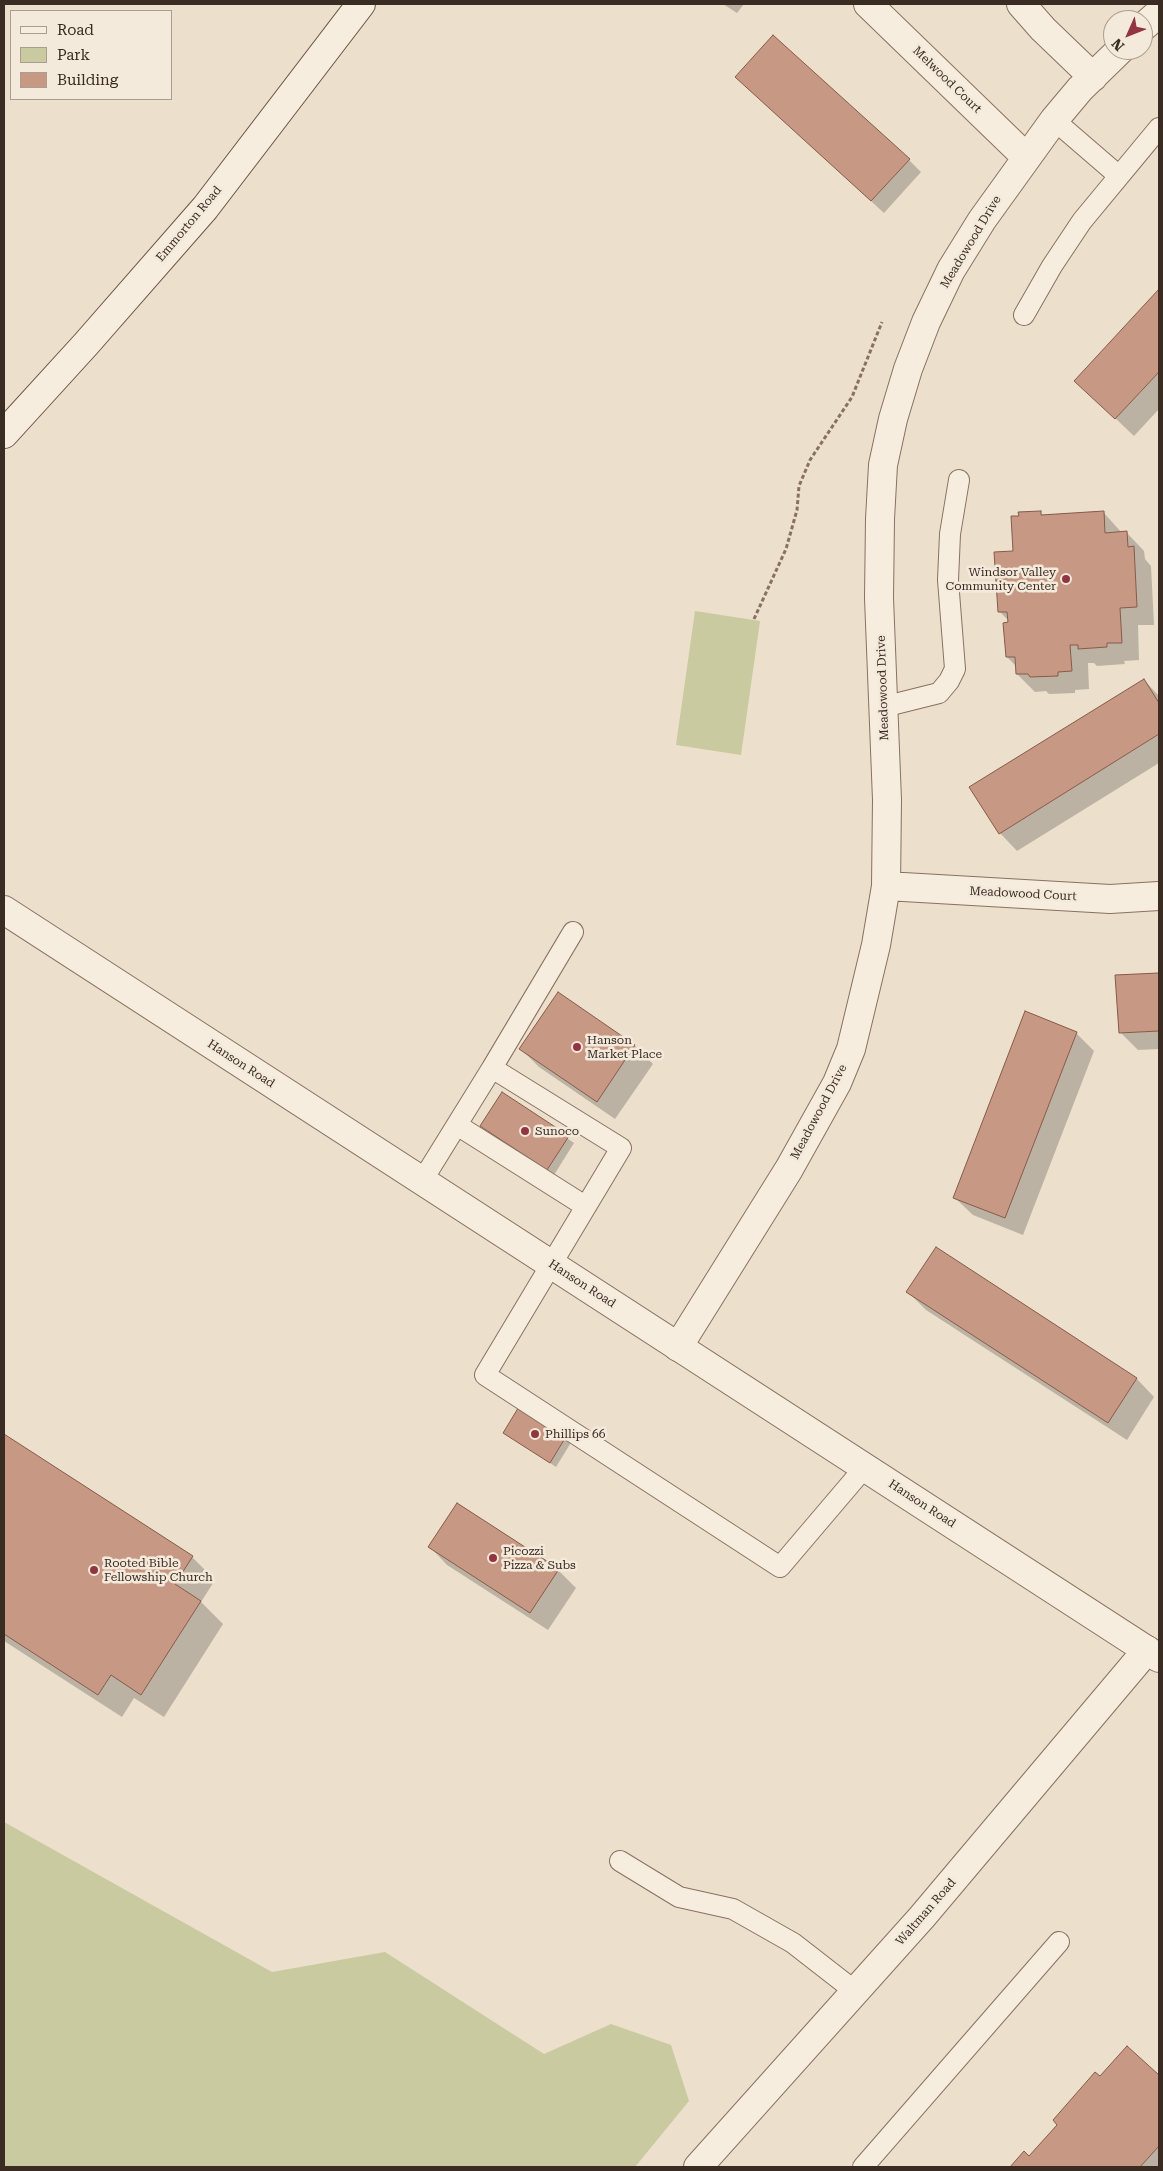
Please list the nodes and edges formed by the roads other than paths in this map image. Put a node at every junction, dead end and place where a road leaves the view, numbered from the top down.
1 (361, 4) edge
2 (868, 4) edge
3 (1021, 4) edge
4 (1110, 60) edge
5 (1093, 77) junction
6 (1054, 120) junction
7 (1159, 128) edge
8 (1026, 157) junction
9 (1119, 176) junction
10 (1024, 314) dead end
11 (4, 434) edge
12 (959, 480) dead end
13 (883, 707) junction
14 (886, 886) junction
15 (1159, 896) edge
16 (4, 910) edge
17 (573, 932) dead end
18 (492, 1068) junction
19 (457, 1125) junction
20 (422, 1181) junction
21 (585, 1206) junction
22 (550, 1263) junction
23 (678, 1347) junction
24 (865, 1468) junction
25 (1153, 1654) edge
26 (620, 1861) dead end
27 (1058, 1942) dead end
28 (856, 1992) junction
29 (698, 2167) edge
30 (863, 2167) edge

1 - 11 street, Emmorton Road
2 - 8 street, Melwood Court
3 - 5 street
4 - 5 street, Meadowood Drive
5 - 6 street, Meadowood Drive
6 - 8 street, Meadowood Drive
6 - 9 lane
7 - 9 lane
8 - 13 street, Meadowood Drive
9 - 10 lane
12 - 13 lane
13 - 14 street, Meadowood Drive
14 - 15 street, Meadowood Court
14 - 23 street, Meadowood Drive
16 - 20 street, Hanson Road
17 - 18 lane
18 - 19 lane
18 - 21 lane
19 - 20 lane
19 - 21 lane
20 - 22 street, Hanson Road
21 - 22 lane
22 - 23 street, Hanson Road
22 - 24 lane
23 - 24 street, Hanson Road
24 - 25 street, Hanson Road
25 - 28 street, Waltman Road
26 - 28 lane
27 - 30 lane
28 - 29 street, Waltman Road

